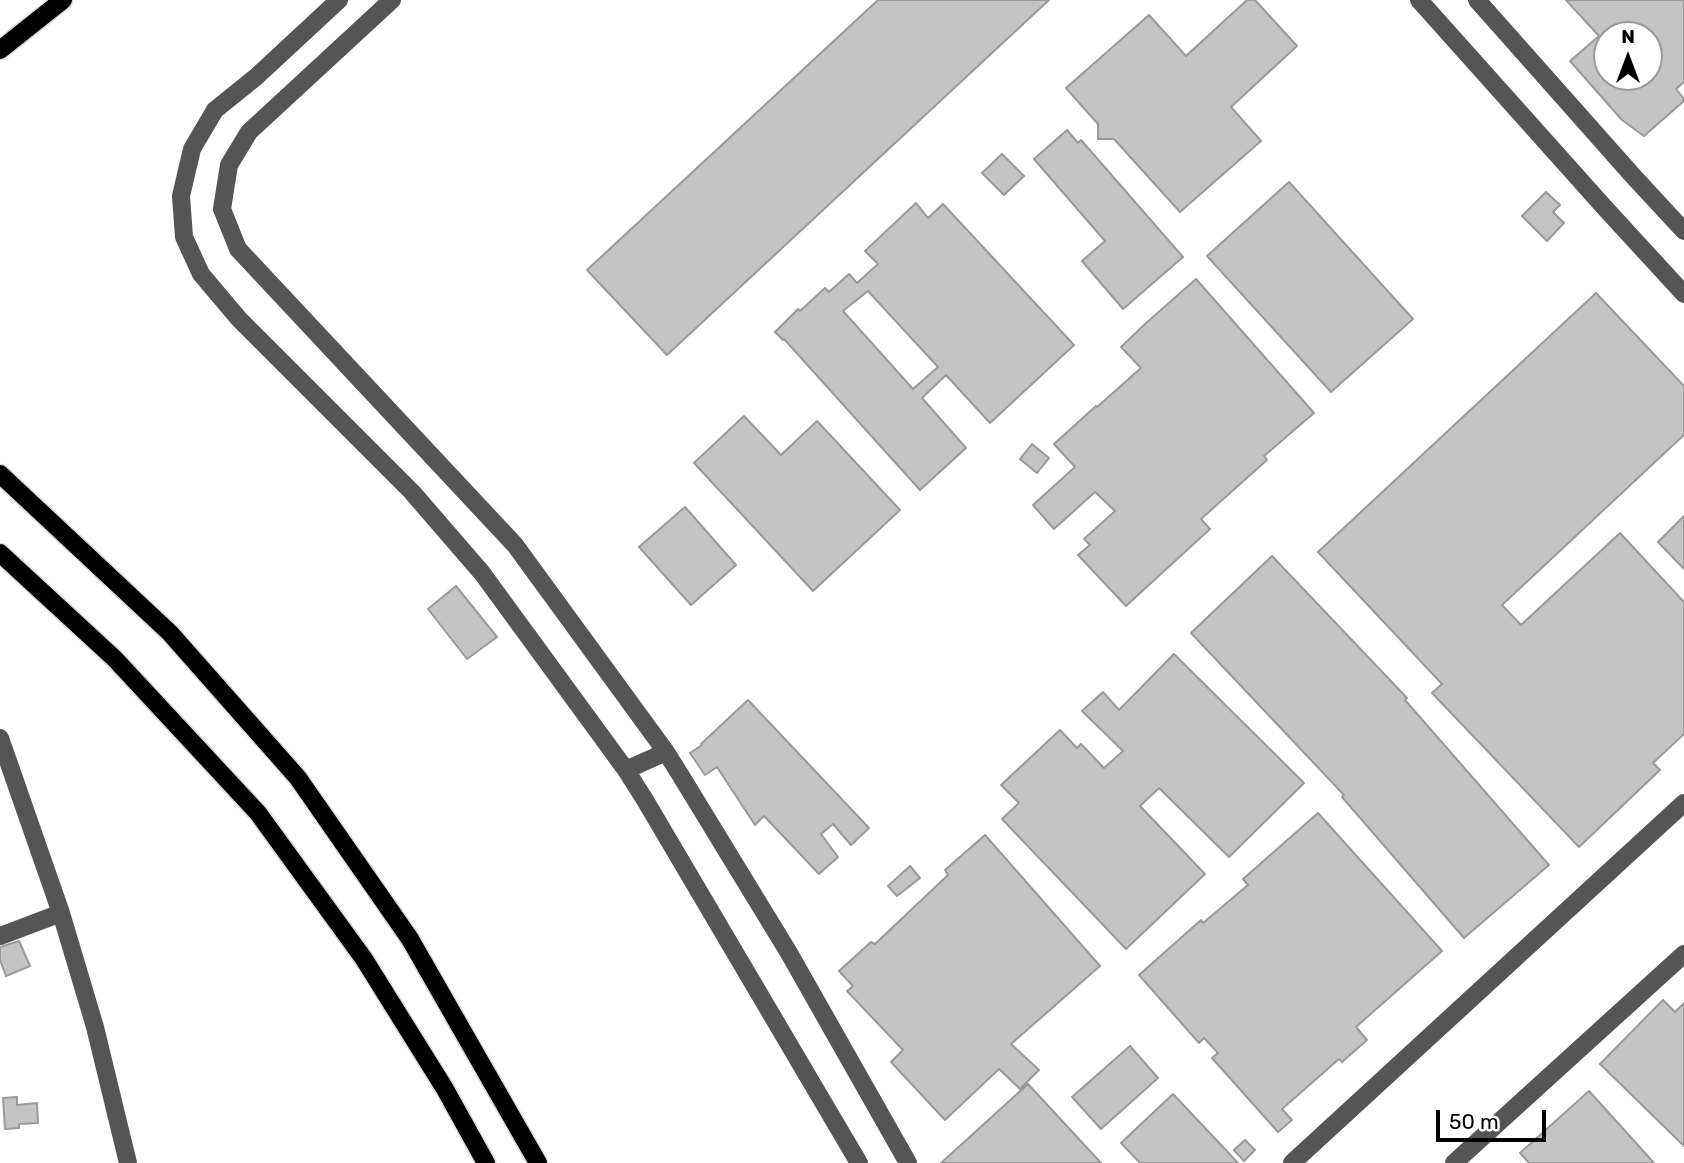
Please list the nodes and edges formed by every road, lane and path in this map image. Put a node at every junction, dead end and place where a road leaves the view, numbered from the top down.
1 (63, 0) edge
2 (339, 0) edge
3 (392, 0) edge
4 (1419, 0) edge
5 (1478, 0) edge
6 (0, 50) edge
7 (1684, 231) edge
8 (1684, 294) edge
9 (0, 461) edge
10 (0, 474) edge
11 (27, 499) junction
12 (0, 553) edge
13 (0, 738) edge
14 (666, 752) junction
15 (626, 771) junction
16 (1684, 803) edge
17 (61, 913) junction
18 (0, 936) edge
19 (1684, 954) edge
20 (128, 1163) edge
21 (486, 1163) edge
22 (538, 1163) edge
23 (859, 1163) edge
24 (908, 1163) edge
25 (1292, 1163) edge
26 (1454, 1163) edge

1 - 6 main road
2 - 15 street
3 - 14 street
4 - 8 street
5 - 7 street
9 - 11 main road
10 - 11 main road
11 - 22 main road
12 - 21 main road
13 - 17 street
14 - 15 street
14 - 24 street
15 - 23 street
16 - 25 street
17 - 18 street
17 - 20 street
19 - 26 street

